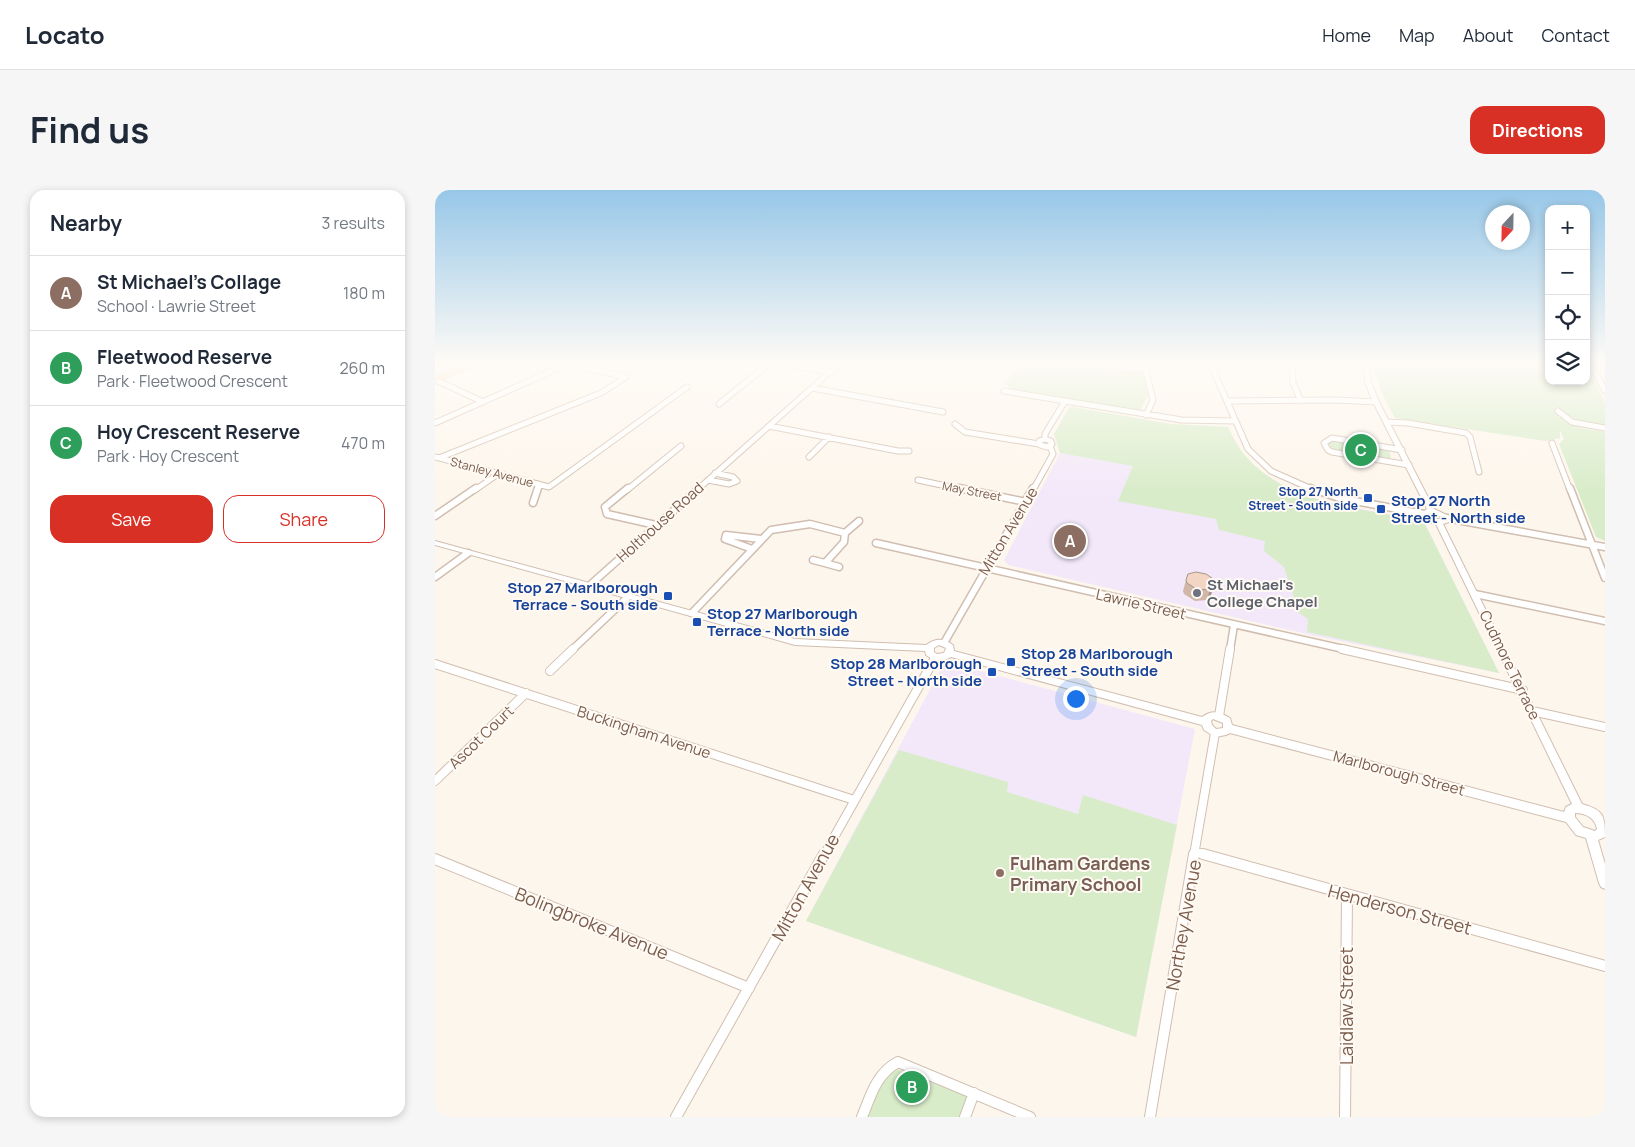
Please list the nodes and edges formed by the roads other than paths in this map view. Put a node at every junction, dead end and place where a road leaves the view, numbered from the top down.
1 (473, 406) edge
2 (567, 406) edge
3 (660, 406) edge
4 (791, 406) edge
5 (912, 406) edge
6 (1062, 406) edge
7 (1095, 406) edge
8 (1150, 406) edge
9 (1229, 406) edge
10 (1378, 406) edge
11 (1558, 411) dead end
12 (943, 412) dead end
13 (1146, 415) junction
14 (1236, 421) junction
15 (1387, 422) junction
16 (435, 423) edge
17 (955, 424) dead end
18 (769, 426) junction
19 (1605, 428) edge
20 (829, 437) junction
21 (1045, 439) junction
22 (1553, 443) dead end
23 (1039, 444) junction
24 (681, 446) dead end
25 (1050, 446) junction
26 (1402, 450) junction
27 (909, 451) dead end
28 (437, 457) edge
29 (809, 457) dead end
30 (1409, 464) junction
31 (1479, 472) dead end
32 (715, 473) junction
33 (498, 474) junction
34 (708, 480) junction
35 (918, 480) dead end
36 (539, 484) junction
37 (1026, 502) junction
38 (533, 503) dead end
39 (1428, 512) junction
40 (435, 516) edge
41 (1443, 520) junction
42 (859, 521) dead end
43 (656, 525) junction
44 (845, 533) junction
45 (761, 539) junction
46 (435, 543) edge
47 (875, 543) dead end
48 (1592, 545) junction
49 (1605, 547) edge
50 (752, 549) junction
51 (468, 552) junction
52 (813, 560) dead end
53 (825, 563) junction
54 (839, 567) dead end
55 (988, 569) junction
56 (435, 577) edge
57 (1605, 578) edge
58 (590, 585) junction
59 (1475, 594) junction
60 (629, 596) junction
61 (692, 613) junction
62 (1605, 621) edge
63 (1234, 625) junction
64 (944, 643) junction
65 (929, 648) junction
66 (949, 653) junction
67 (935, 658) junction
68 (435, 664) edge
69 (550, 671) dead end
70 (1523, 690) junction
71 (527, 693) junction
72 (1533, 711) junction
73 (1219, 716) junction
74 (1205, 722) junction
75 (1605, 727) edge
76 (1228, 728) junction
77 (1215, 733) junction
78 (435, 781) edge
79 (854, 800) junction
80 (1579, 808) junction
81 (1569, 818) junction
82 (1604, 826) edge
83 (1591, 836) junction
84 (1195, 852) junction
85 (435, 859) edge
86 (1605, 883) edge
87 (1347, 895) junction
88 (1605, 966) edge
89 (749, 988) junction
90 (973, 1093) junction
91 (676, 1117) edge
92 (862, 1117) edge
93 (965, 1117) edge
94 (1030, 1117) edge
95 (1150, 1117) edge
96 (1345, 1117) edge

1 - 16 street
2 - 28 street
3 - 36 street, Stanley Avenue
4 - 18 street, Holthouse Road
5 - 12 street
6 - 21 street
7 - 13 street
8 - 13 street
9 - 14 street
10 - 15 street
11 - 19 street
13 - 14 street
14 - 39 street
15 - 26 street
15 - 31 street
17 - 23 street
18 - 20 street
18 - 32 street, Holthouse Road
20 - 27 street
20 - 29 street
21 - 23 street
21 - 25 street
22 - 48 street
23 - 25 street
24 - 43 street
25 - 37 street, Mitton Avenue
26 - 30 street
26 - 30 street
28 - 33 street, Stanley Avenue
30 - 39 street
32 - 34 street, Holthouse Road
32 - 34 street, Holthouse Road
33 - 36 street, Stanley Avenue
33 - 40 street
34 - 43 street, Holthouse Road
35 - 37 street, May Street
36 - 38 street
37 - 55 street, Mitton Avenue
39 - 41 street
41 - 48 street
41 - 59 street, Cudmore Terrace
42 - 44 street
43 - 58 street, Holthouse Road
44 - 45 street
44 - 53 street
45 - 50 street
45 - 50 street
46 - 51 street
47 - 55 street, Lawrie Street
48 - 49 street
48 - 57 street
50 - 61 street
51 - 56 street
51 - 58 street
52 - 53 street
53 - 54 street
55 - 63 street, Lawrie Street
55 - 64 street, Mitton Avenue
58 - 60 street
59 - 62 street
59 - 70 street, Cudmore Terrace
60 - 61 street
60 - 69 street
61 - 65 street
63 - 70 street, Lawrie Street
63 - 73 street
64 - 65 street
64 - 66 street
65 - 67 street
66 - 67 street
66 - 74 street
67 - 79 street, Mitton Avenue
68 - 71 street, Buckingham Avenue
70 - 72 street, Cudmore Terrace
71 - 78 street, Ascot Court
71 - 79 street, Buckingham Avenue
72 - 75 street
72 - 80 street, Cudmore Terrace
73 - 74 street
73 - 76 street
74 - 77 street
76 - 77 street
76 - 81 street, Marlborough Street
77 - 84 street, Northey Avenue
79 - 89 street, Mitton Avenue
80 - 81 street
80 - 82 street
81 - 83 street
82 - 83 street
83 - 86 street
84 - 87 street, Henderson Street
84 - 95 street, Northey Avenue
85 - 89 street, Bolingbroke Avenue
87 - 88 street, Henderson Street
87 - 96 street, Laidlaw Street
89 - 91 street, Mitton Avenue
90 - 92 street
90 - 93 street
90 - 94 street

